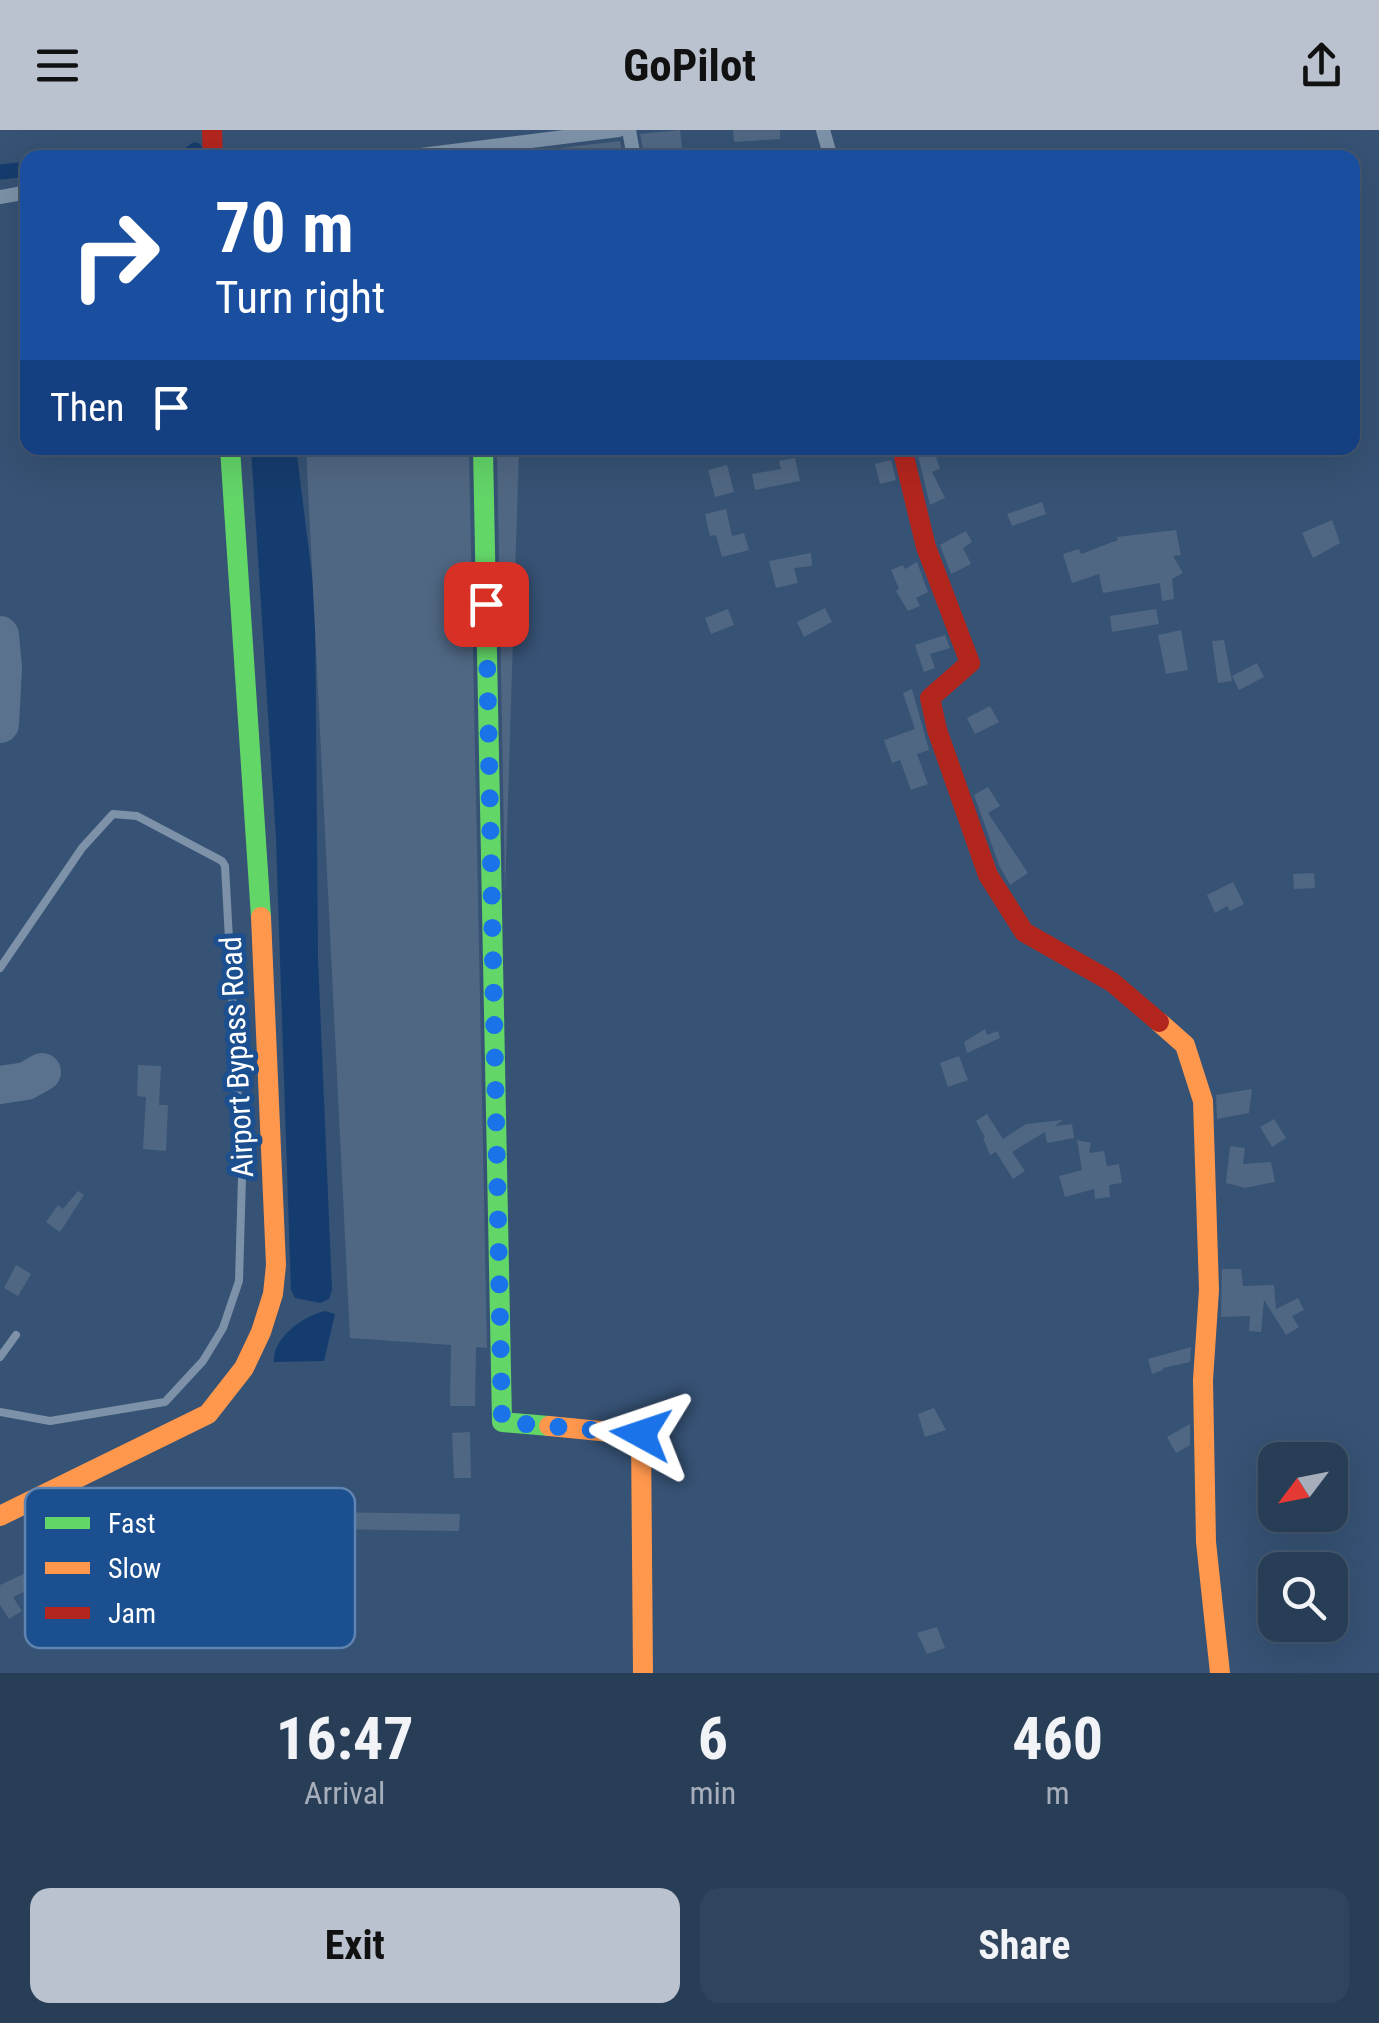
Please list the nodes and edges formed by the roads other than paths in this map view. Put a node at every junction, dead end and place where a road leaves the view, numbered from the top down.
1 (619, 130) edge
2 (496, 150) edge
3 (231, 455) edge
4 (483, 455) edge
5 (904, 455) edge
6 (0, 968) edge
7 (16, 1335) dead end
8 (0, 1357) edge
9 (0, 1412) edge
10 (57, 1488) edge
11 (25, 1504) edge
12 (0, 1516) edge
13 (643, 1673) edge
14 (1220, 1673) edge

1 - 2 street
3 - 10 street, Airport Bypass Road
4 - 13 street
5 - 14 street
6 - 9 lane
7 - 8 lane
11 - 12 street, Airport Bypass Road

